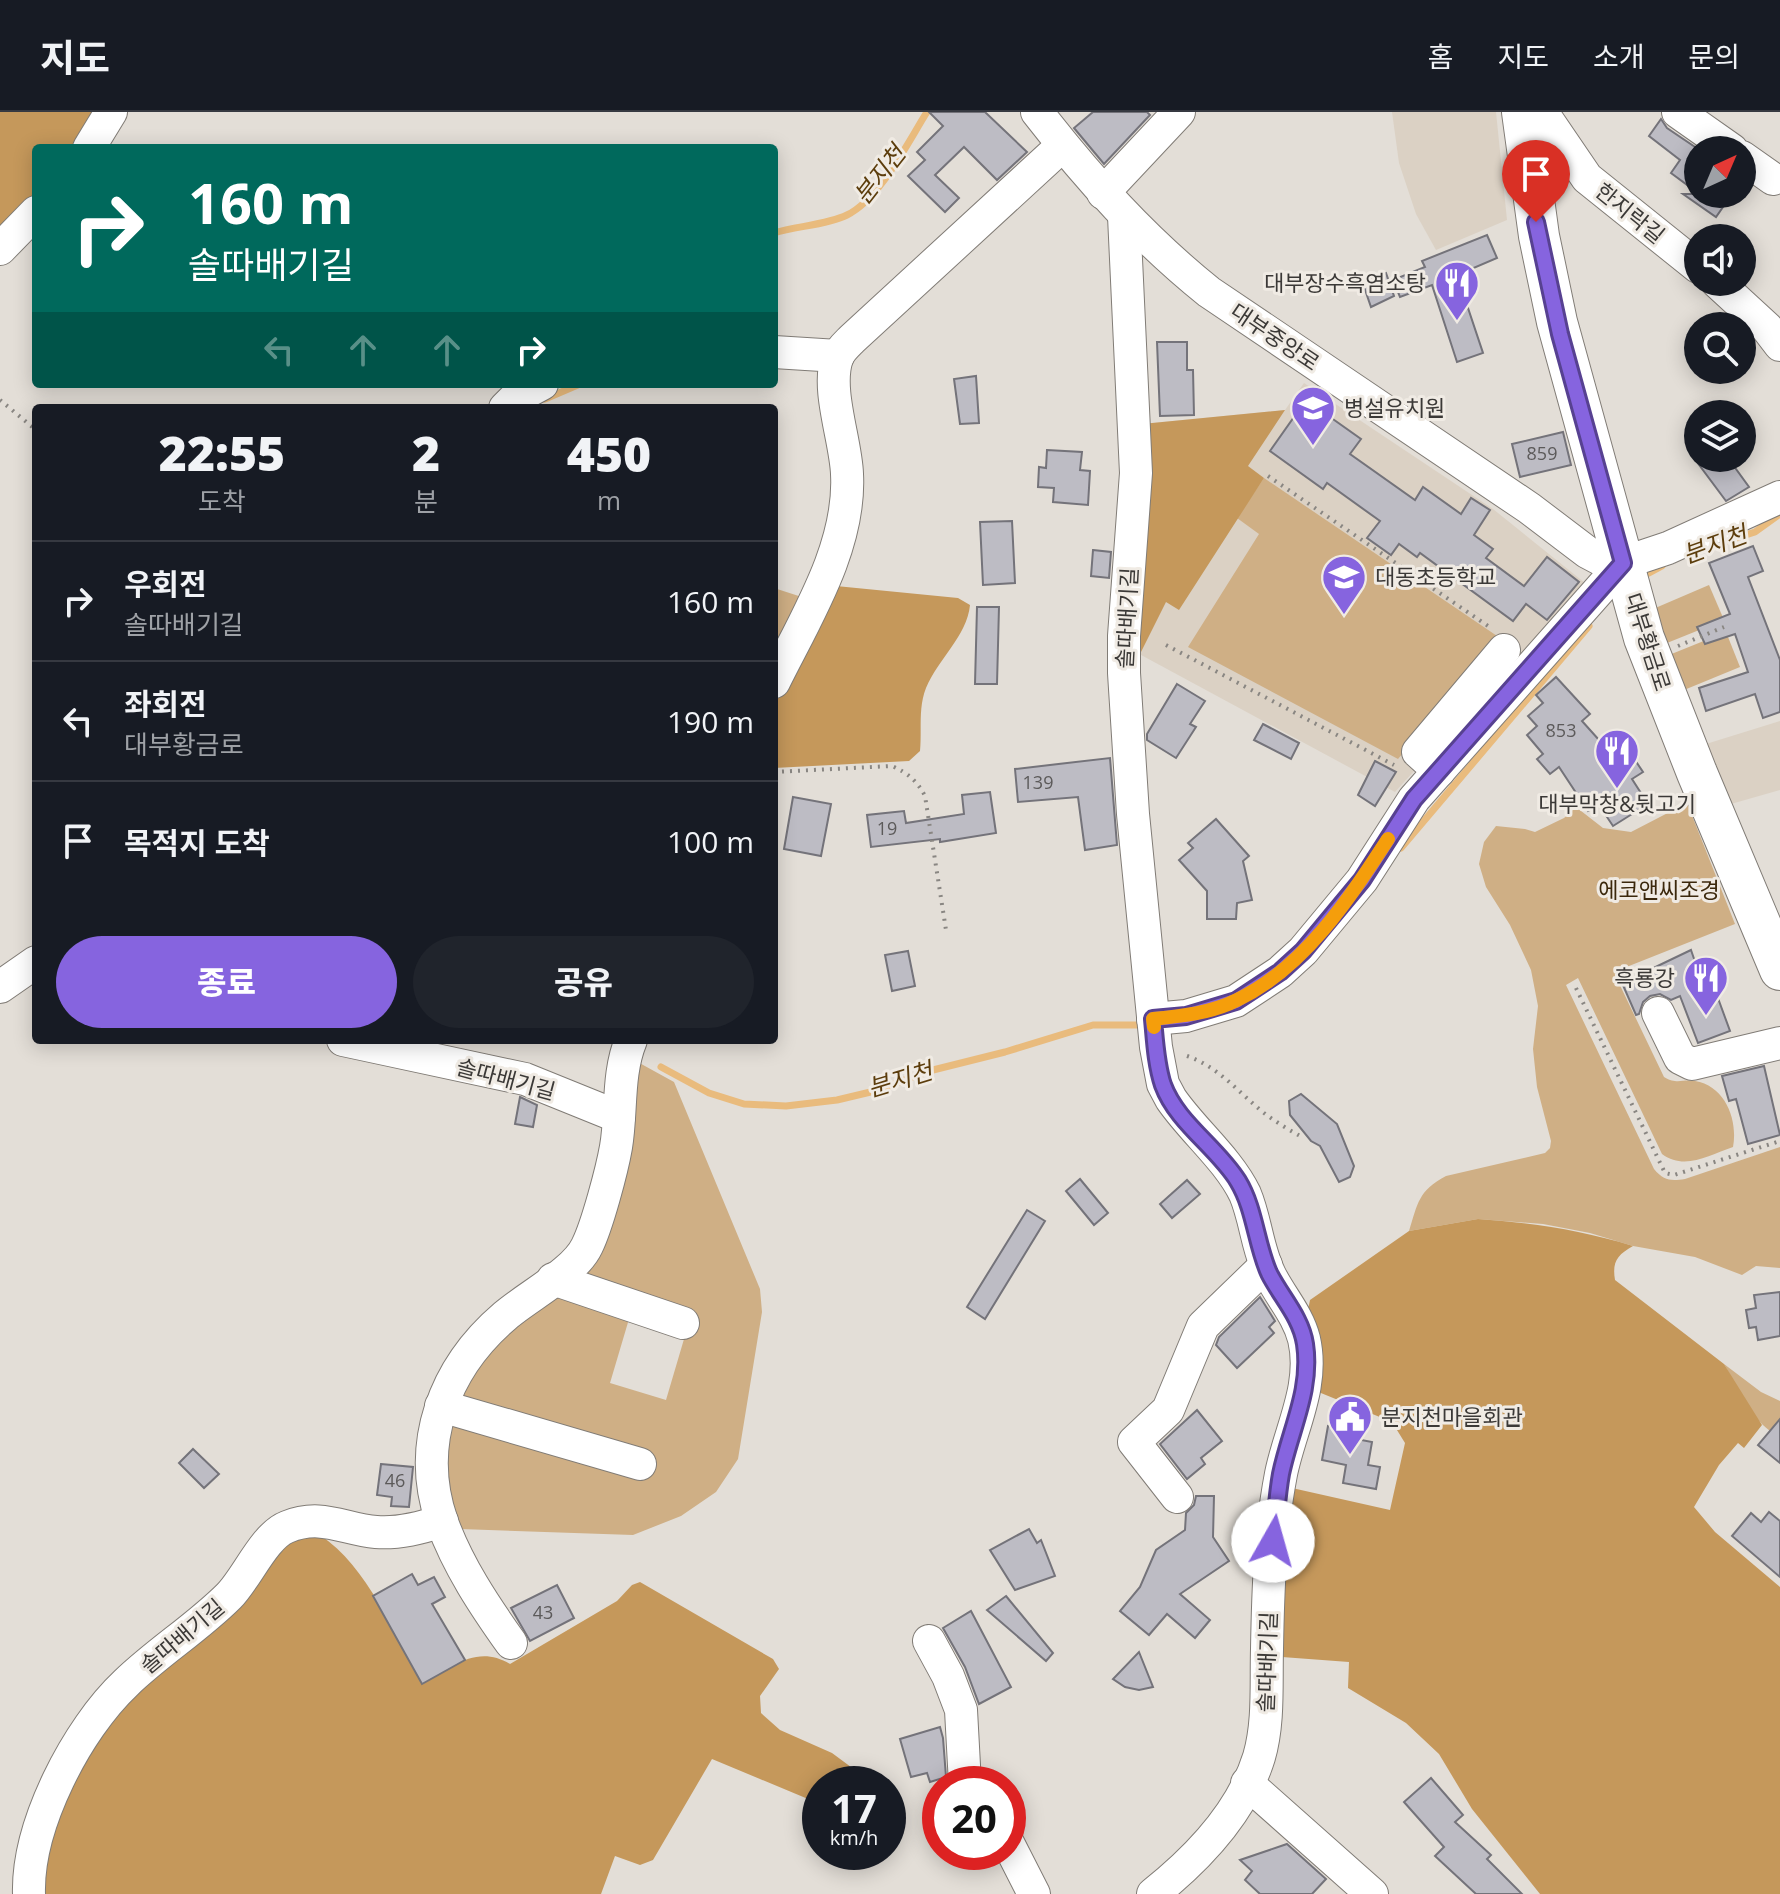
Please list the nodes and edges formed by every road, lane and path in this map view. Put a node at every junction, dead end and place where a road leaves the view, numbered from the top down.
1 (111, 112) edge
2 (1037, 112) edge
3 (1179, 112) edge
4 (1522, 112) edge
5 (1542, 112) edge
6 (1678, 112) edge
7 (1712, 136) edge
8 (91, 144) edge
9 (1063, 145) junction
10 (1756, 167) edge
11 (1773, 179) dead end
12 (1103, 193) junction
13 (32, 216) edge
14 (1124, 216) junction
15 (0, 249) edge
16 (1684, 256) edge
17 (1733, 296) edge
18 (1780, 345) edge
19 (778, 352) edge
20 (838, 356) junction
21 (534, 388) edge
22 (0, 400) edge
23 (510, 404) edge
24 (32, 427) edge
25 (1268, 476) dead end
26 (1780, 497) edge
27 (1623, 563) junction
28 (1724, 627) dead end
29 (1166, 645) dead end
30 (1677, 646) dead end
31 (1504, 650) joint
32 (778, 674) edge
33 (1428, 762) junction
34 (778, 772) edge
35 (946, 930) dead end
36 (32, 966) edge
37 (1780, 970) edge
38 (1576, 988) dead end
39 (7, 993) edge
40 (1658, 1013) dead end
41 (1153, 1019) junction
42 (1780, 1043) edge
43 (362, 1044) edge
44 (630, 1044) edge
45 (1156, 1053) junction
46 (619, 1117) junction
47 (1302, 1137) dead end
48 (1780, 1141) edge
49 (1266, 1265) junction
50 (553, 1279) junction
51 (683, 1323) dead end
52 (441, 1406) junction
53 (640, 1464) dead end
54 (1177, 1497) dead end
55 (442, 1521) junction
56 (929, 1641) dead end
57 (511, 1643) dead end
58 (965, 1766) edge
59 (1247, 1783) junction
60 (1022, 1870) edge
61 (29, 1894) edge
62 (1034, 1894) edge
63 (1153, 1894) edge
64 (1372, 1894) edge

1 - 8 street
2 - 9 street, 대부중앙로
3 - 12 street
4 - 27 main road, 대부황금로
5 - 16 street, 한지락길
6 - 7 street
9 - 12 street, 대부중앙로
9 - 20 street
10 - 11 street
12 - 14 street, 대부중앙로
13 - 15 street
14 - 27 street, 대부중앙로
14 - 41 street, 솔따배기길
17 - 18 street
19 - 20 street
20 - 32 street
21 - 23 street
22 - 24 path
25 - 31 path
26 - 27 street
27 - 33 street
27 - 37 main road, 대부황금로
28 - 30 path
29 - 33 path
31 - 33 street
33 - 41 street
34 - 35 path
36 - 39 street
38 - 48 path
40 - 42 street
41 - 45 street, 솔따배기길
43 - 46 street, 솔따배기길
44 - 46 street
45 - 47 path
45 - 49 street, 솔따배기길
46 - 50 street
49 - 54 street
49 - 59 street, 솔따배기길
50 - 51 street
50 - 52 street
52 - 53 street
52 - 55 street
55 - 57 street
55 - 61 street, 솔따배기길
56 - 58 street
59 - 63 street, 솔따배기길
59 - 64 street
60 - 62 street

